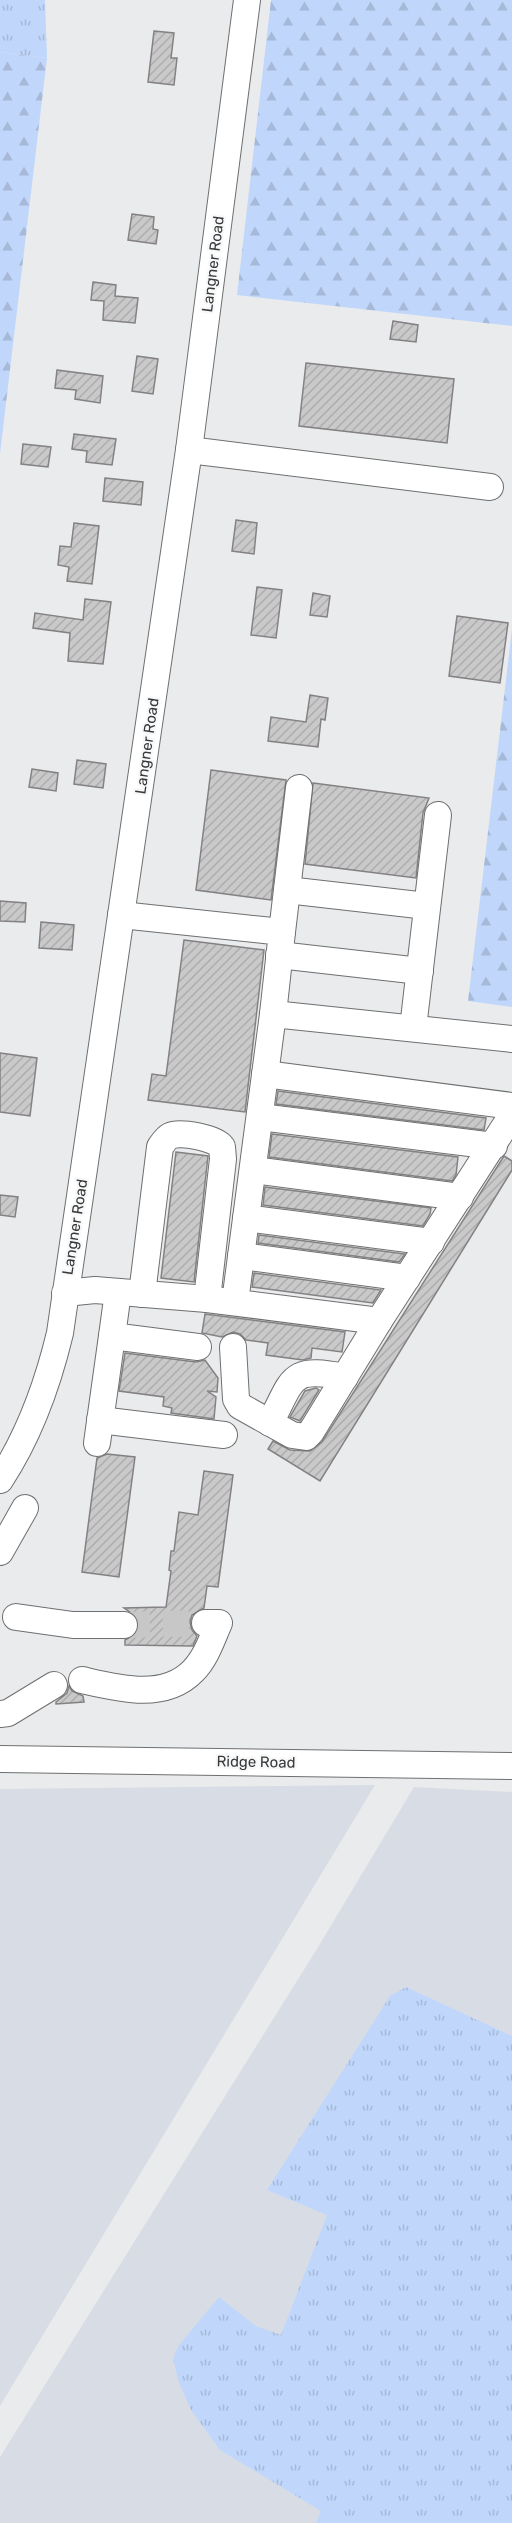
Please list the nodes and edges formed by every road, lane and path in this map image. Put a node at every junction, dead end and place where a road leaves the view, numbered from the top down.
1 (247, 0) edge
2 (189, 450) junction
3 (490, 487) dead end
4 (299, 788) dead end
5 (438, 814) dead end
6 (287, 890) junction
7 (427, 906) junction
8 (122, 915) junction
9 (280, 944) junction
10 (420, 971) junction
11 (273, 1014) junction
12 (413, 1028) junction
13 (512, 1039) edge
14 (265, 1074) junction
15 (512, 1106) edge
16 (512, 1115) edge
17 (260, 1117) junction
18 (494, 1146) junction
19 (253, 1170) junction
20 (460, 1197) junction
21 (246, 1218) junction
22 (430, 1242) junction
23 (241, 1256) junction
24 (407, 1278) junction
25 (65, 1293) junction
26 (130, 1293) junction
27 (207, 1299) junction
28 (235, 1302) junction
29 (379, 1321) junction
30 (112, 1336) junction
31 (198, 1347) dead end
32 (233, 1347) dead end
33 (345, 1377) junction
34 (270, 1423) junction
35 (224, 1435) dead end
36 (0, 1480) edge
37 (25, 1508) dead end
38 (0, 1552) edge
39 (16, 1617) dead end
40 (205, 1623) dead end
41 (124, 1625) tunnel mouth
42 (82, 1680) dead end
43 (54, 1685) dead end
44 (0, 1714) edge
45 (0, 1759) edge
46 (512, 1766) edge

1 - 2 street, Langner Road
2 - 3 street
2 - 8 street, Langner Road
4 - 6 street
5 - 7 street
6 - 7 street
6 - 9 street
7 - 10 street
8 - 9 street
8 - 25 street, Langner Road
9 - 10 street
9 - 11 street
10 - 12 street
11 - 12 street
11 - 14 street
12 - 13 street
14 - 15 street
14 - 17 street
16 - 18 street
17 - 18 street
17 - 19 street
18 - 20 street
19 - 20 street
19 - 21 street
20 - 22 street
21 - 22 street
21 - 23 street
22 - 24 street
23 - 24 street
23 - 28 street
24 - 29 street
25 - 26 street
25 - 36 street, Langner Road
26 - 27 street
26 - 27 street
26 - 30 street
27 - 28 street
28 - 29 street
29 - 33 street
30 - 31 street
30 - 35 street
32 - 34 street
33 - 34 street
33 - 34 street
37 - 38 street
39 - 41 street
40 - 42 street
43 - 44 street
45 - 46 street, Ridge Road

